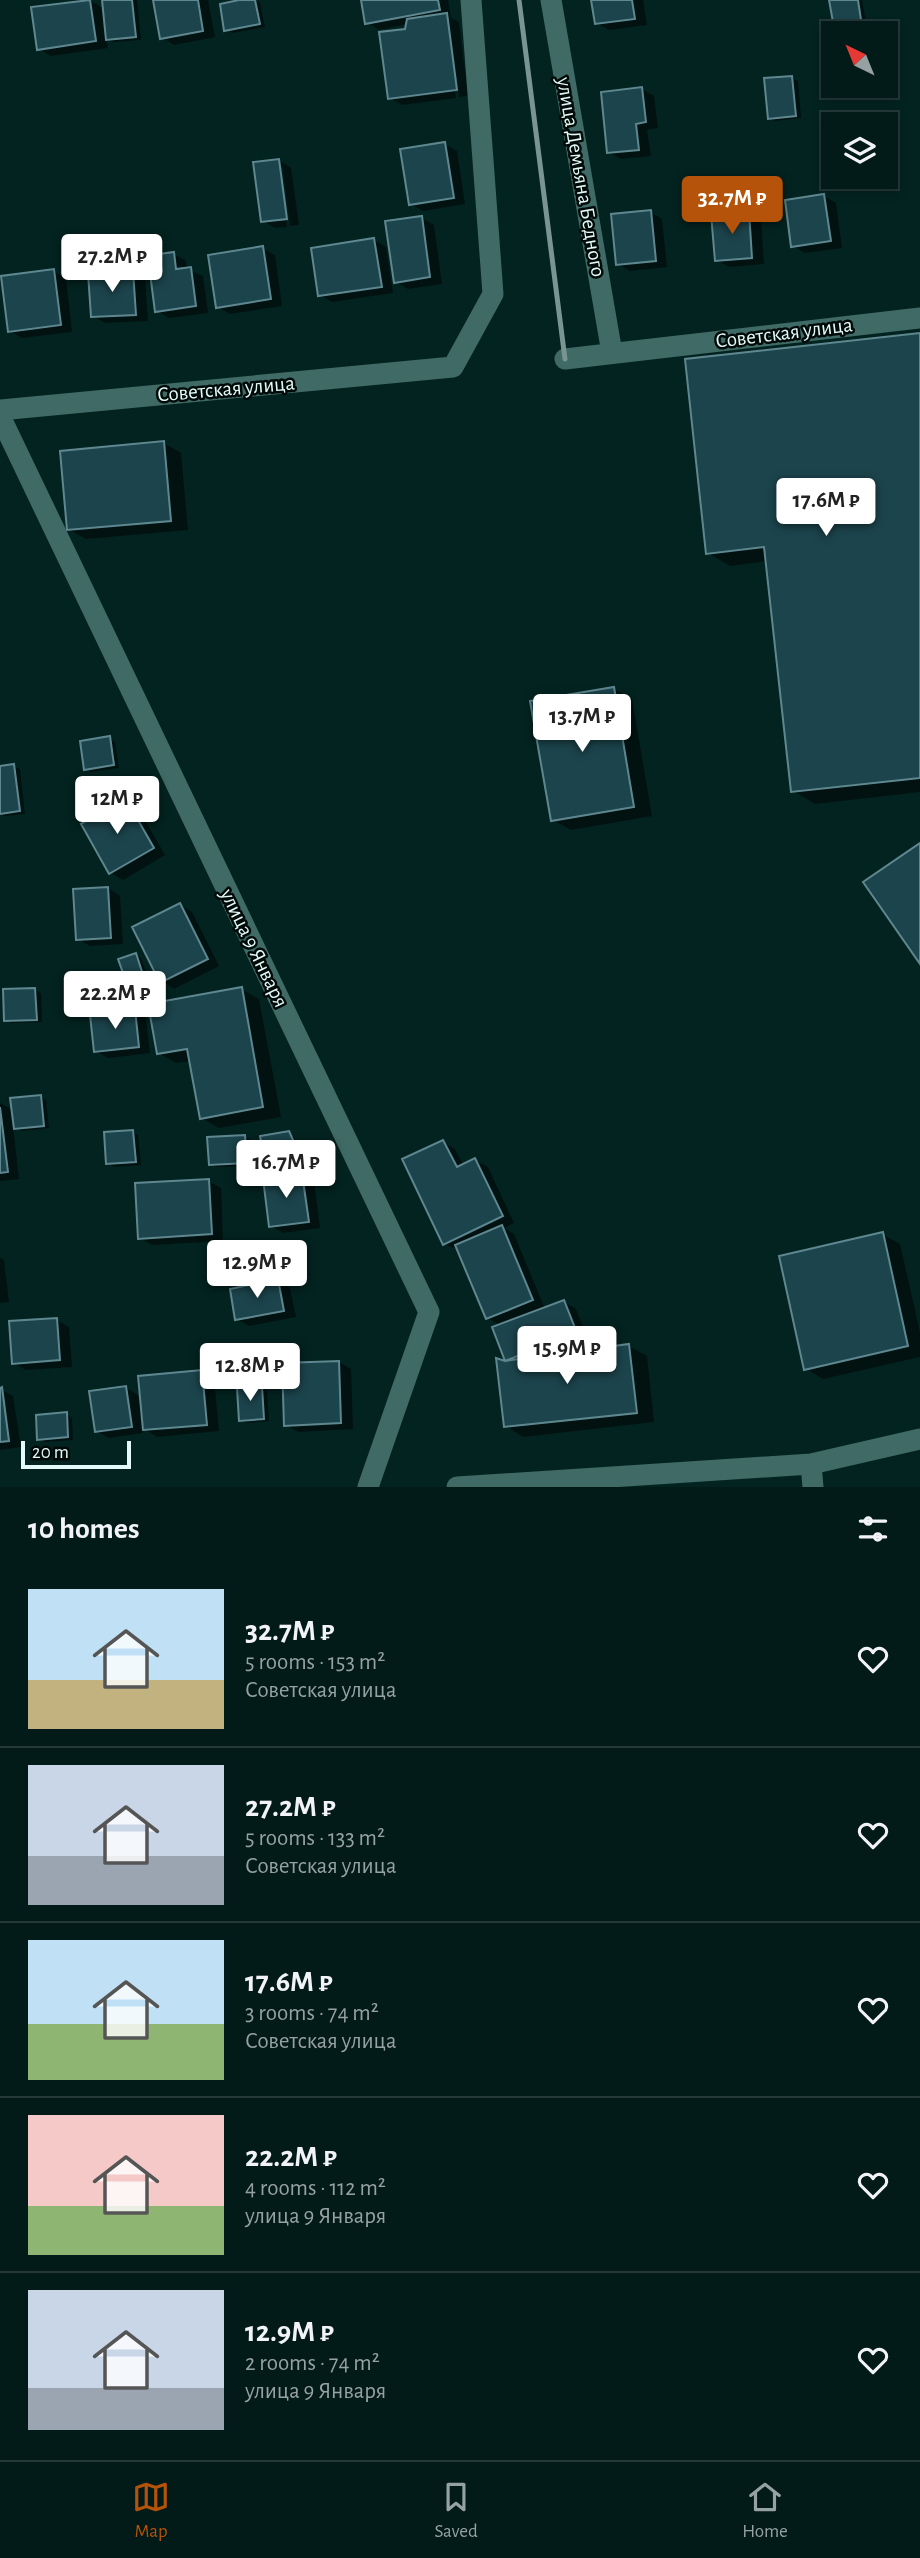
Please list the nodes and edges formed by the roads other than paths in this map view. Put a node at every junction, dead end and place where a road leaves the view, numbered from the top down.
1 (471, 0) edge
2 (551, 0) edge
3 (920, 318) edge
4 (612, 353) junction
5 (565, 359) dead end
6 (0, 410) edge
7 (0, 416) edge
8 (920, 1440) edge
9 (811, 1464) junction
10 (368, 1487) edge
11 (457, 1487) edge
12 (813, 1487) edge

1 - 6 street, Советская улица
2 - 4 street, улица Демьяна Бедного
3 - 4 street, Советская улица
4 - 5 street, Советская улица
7 - 10 street, улица 9 Января
8 - 9 street
9 - 11 street
9 - 12 street

